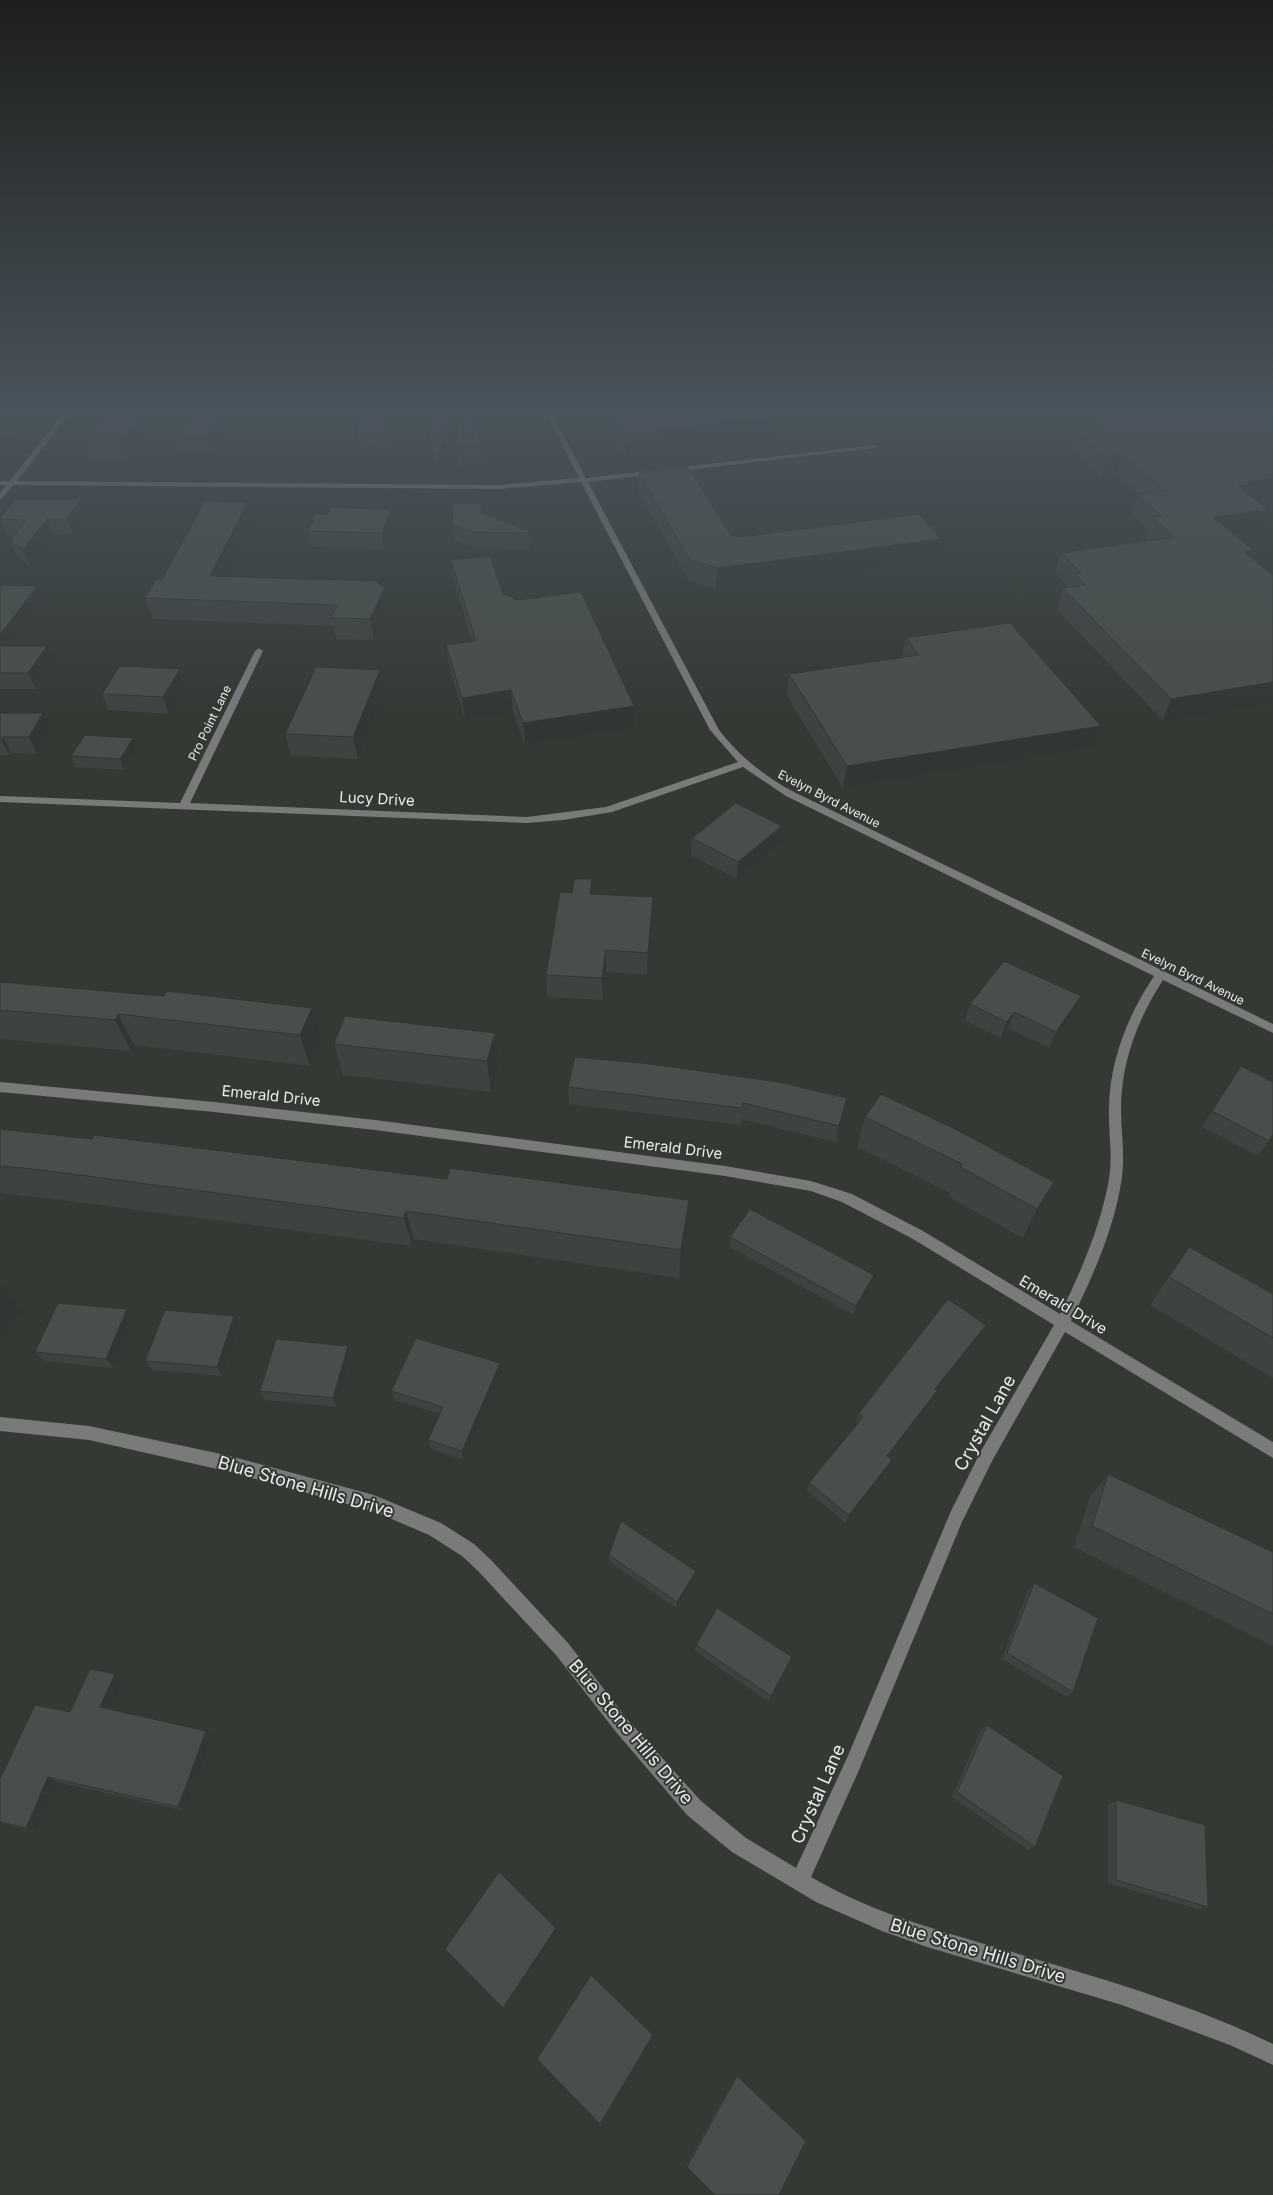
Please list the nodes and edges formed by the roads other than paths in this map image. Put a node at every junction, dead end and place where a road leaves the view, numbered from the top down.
1 (600, 510) edge
2 (259, 651) dead end
3 (744, 763) junction
4 (0, 799) edge
5 (184, 805) junction
6 (1160, 974) junction
7 (1273, 1030) edge
8 (0, 1088) edge
9 (1063, 1324) junction
10 (0, 1424) edge
11 (1273, 1451) edge
12 (799, 1882) junction
13 (1273, 2055) edge

1 - 3 street, Evelyn Byrd Avenue
2 - 5 street, Pro Point Lane
3 - 5 street, Lucy Drive
3 - 6 street, Evelyn Byrd Avenue
4 - 5 street, Lucy Drive
6 - 7 street, Evelyn Byrd Avenue
6 - 9 street, Crystal Lane
8 - 9 street, Emerald Drive
9 - 11 street, Emerald Drive
9 - 12 street, Crystal Lane
10 - 12 street, Blue Stone Hills Drive
12 - 13 street, Blue Stone Hills Drive

